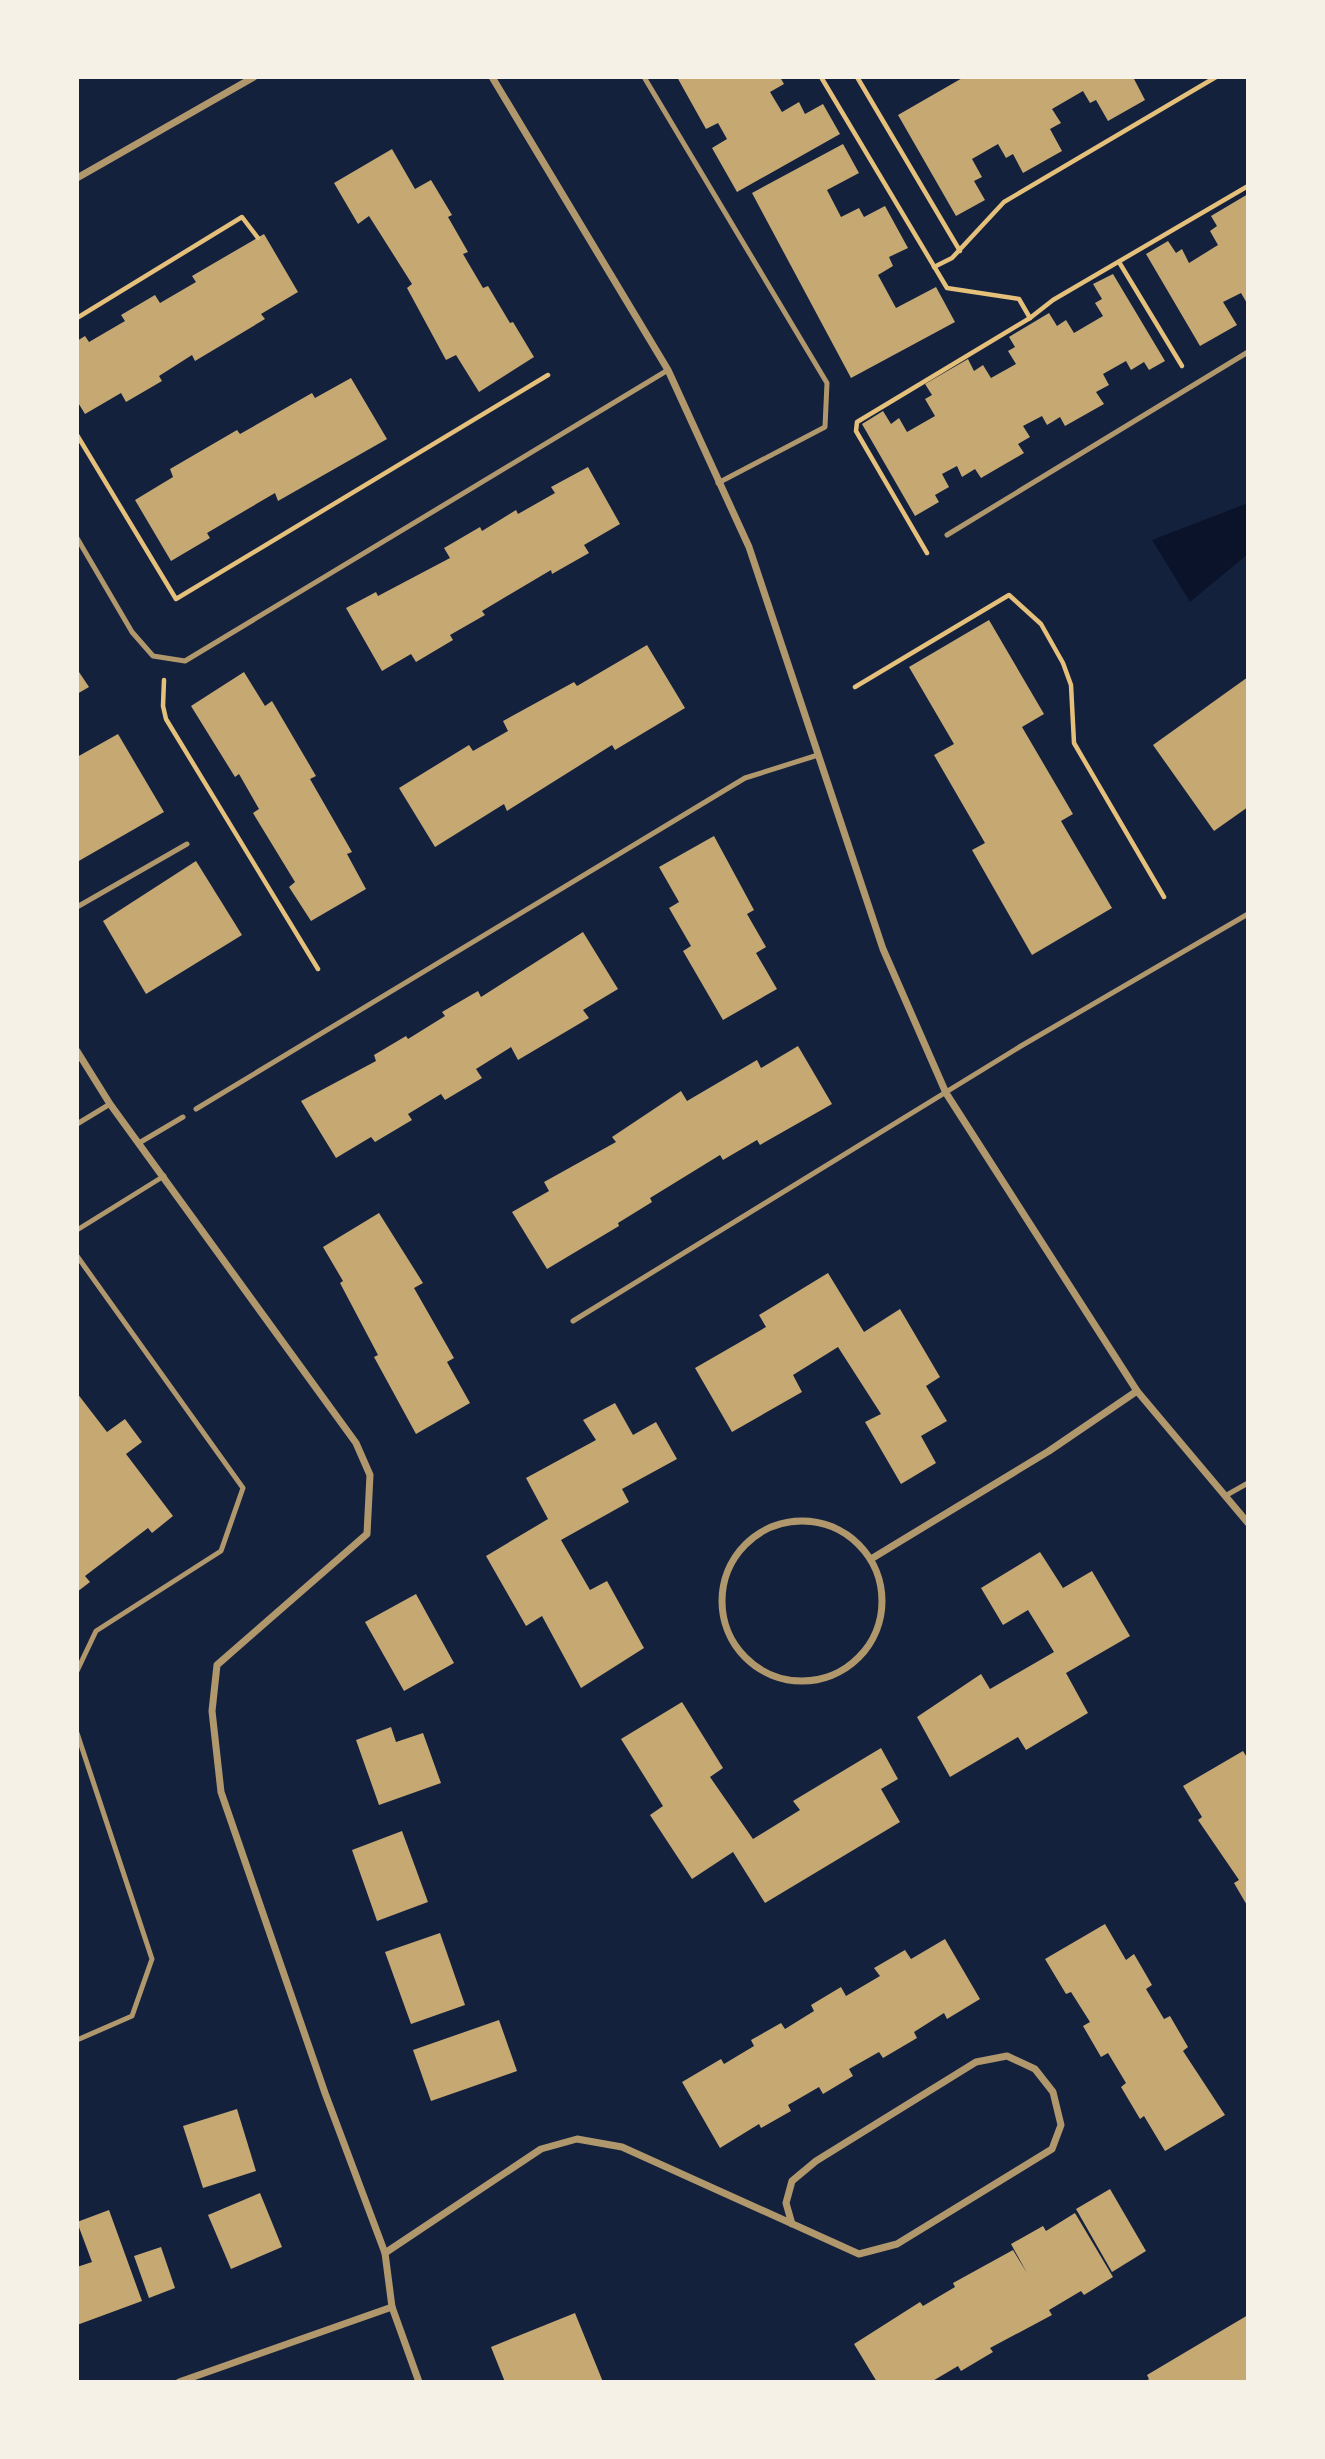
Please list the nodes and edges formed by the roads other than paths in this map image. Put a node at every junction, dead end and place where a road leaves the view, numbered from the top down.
1 (254, 77) edge
2 (492, 77) edge
3 (644, 77) edge
4 (77, 178) edge
5 (1248, 352) edge
6 (668, 370) junction
7 (718, 483) junction
8 (947, 535) dead end
9 (77, 538) edge
10 (818, 755) junction
11 (187, 844) dead end
12 (77, 907) edge
13 (1248, 914) edge
14 (77, 1051) edge
15 (946, 1093) junction
16 (110, 1104) junction
17 (196, 1109) dead end
18 (183, 1117) dead end
19 (77, 1124) edge
20 (139, 1143) junction
21 (164, 1176) junction
22 (77, 1230) edge
23 (77, 1256) edge
24 (573, 1321) dead end
25 (1137, 1391) junction
26 (1248, 1483) edge
27 (1225, 1496) junction
28 (1248, 1524) edge
29 (871, 1559) junction
30 (77, 1671) edge
31 (77, 1733) edge
32 (80, 1750) edge
33 (77, 2040) edge
34 (792, 2224) junction
35 (385, 2253) junction
36 (392, 2307) junction
37 (179, 2382) edge
38 (419, 2382) edge

1 - 4 street
2 - 6 street
3 - 7 lane
5 - 8 lane
6 - 7 street
6 - 9 lane
7 - 10 street
10 - 15 street
10 - 17 lane
11 - 12 lane
13 - 15 lane
14 - 16 street
15 - 24 lane
15 - 25 street
16 - 19 lane
16 - 20 street
18 - 20 lane
20 - 21 street
21 - 22 lane
21 - 35 street
23 - 30 lane
25 - 27 street
25 - 29 street
26 - 27 lane
27 - 28 street
29 - 29 street
31 - 32 lane
32 - 33 lane
34 - 34 street
34 - 35 street
35 - 36 street
36 - 37 street
36 - 38 street

